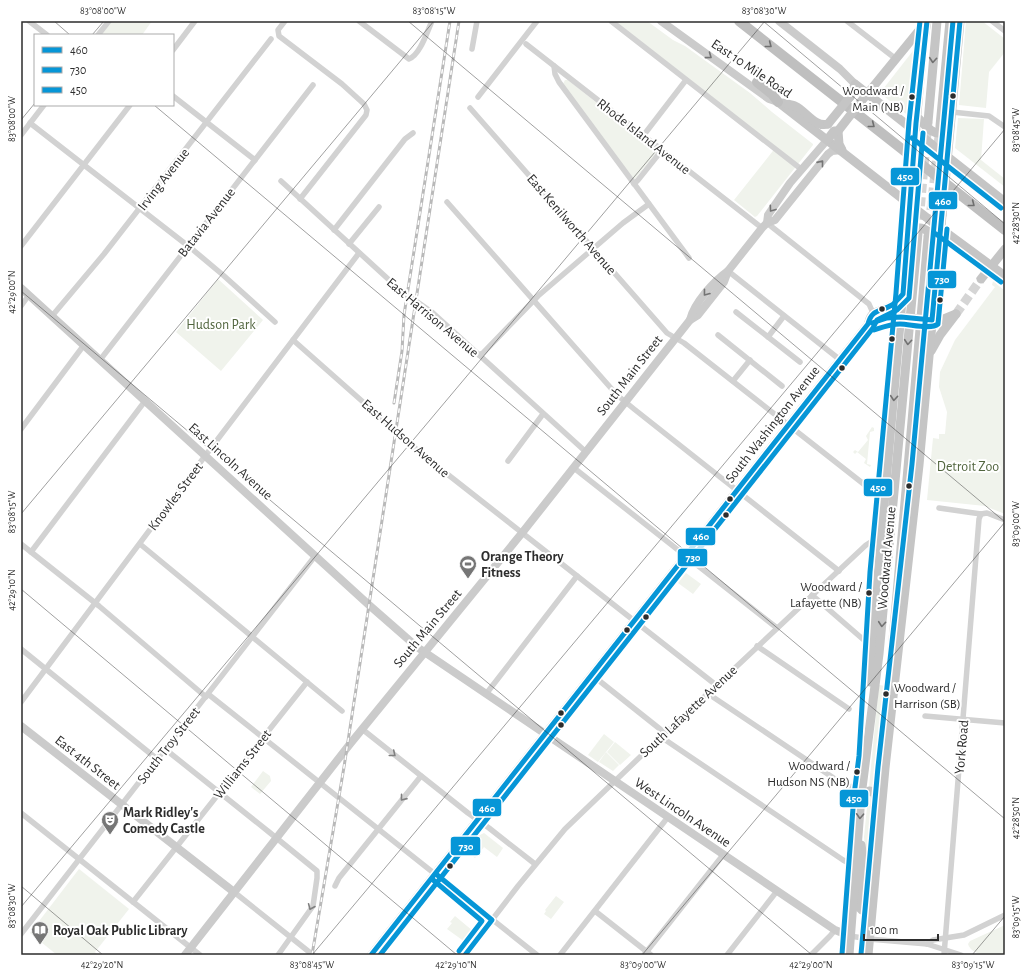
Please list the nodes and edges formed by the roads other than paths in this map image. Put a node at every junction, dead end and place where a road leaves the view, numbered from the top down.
1 (29, 21) edge
2 (109, 21) edge
3 (195, 21) edge
4 (285, 21) edge
5 (359, 21) edge
6 (432, 21) edge
7 (477, 21) edge
8 (537, 21) edge
9 (611, 21) edge
10 (661, 21) edge
11 (739, 21) edge
12 (779, 21) edge
13 (847, 21) edge
14 (927, 21) edge
15 (937, 21) edge
16 (950, 21) edge
17 (960, 21) edge
18 (992, 21) edge
19 (1005, 31) edge
20 (46, 34) edge
21 (99, 34) edge
22 (271, 39) dead end
23 (526, 44) dead end
24 (174, 49) edge
25 (472, 49) dead end
26 (896, 59) junction
27 (554, 66) junction
28 (686, 80) junction
29 (757, 82) dead end
30 (855, 84) junction
31 (313, 85) dead end
32 (867, 93) junction
33 (174, 97) edge
34 (478, 97) dead end
35 (778, 102) junction
36 (43, 106) edge
37 (129, 106) edge
38 (470, 108) dead end
39 (952, 112) junction
40 (917, 117) junction
41 (206, 122) junction
42 (928, 122) tunnel mouth
43 (30, 123) junction
44 (940, 126) tunnel mouth
45 (950, 126) junction
46 (1005, 127) edge
47 (838, 131) junction
48 (916, 132) junction
49 (413, 133) dead end
50 (21, 135) edge
51 (643, 136) junction
52 (828, 139) junction
53 (662, 150) junction
54 (842, 150) junction
55 (947, 156) junction
56 (255, 160) junction
57 (84, 165) junction
58 (801, 169) junction
59 (281, 181) dead end
60 (634, 184) junction
61 (300, 199) junction
62 (447, 202) dead end
63 (1005, 202) edge
64 (649, 204) junction
65 (910, 204) junction
66 (787, 205) junction
67 (379, 207) dead end
68 (140, 209) junction
69 (764, 226) junction
70 (940, 228) junction
71 (334, 230) junction
72 (1005, 230) edge
73 (918, 233) tunnel mouth
74 (907, 234) junction
75 (928, 237) tunnel mouth
76 (349, 244) junction
77 (21, 246) edge
78 (188, 246) junction
79 (939, 246) junction
80 (593, 249) junction
81 (1005, 249) edge
82 (359, 253) junction
83 (688, 258) dead end
84 (991, 266) junction
85 (728, 271) junction
86 (1005, 276) edge
87 (981, 279) tunnel mouth
88 (21, 288) edge
89 (903, 294) junction
90 (29, 295) junction
91 (534, 300) junction
92 (21, 306) edge
93 (736, 312) dead end
94 (873, 313) junction
95 (52, 316) junction
96 (784, 316) junction
97 (903, 317) junction
98 (929, 320) junction
99 (275, 322) dead end
100 (868, 324) junction
101 (718, 335) dead end
102 (768, 337) junction
103 (676, 338) junction
104 (293, 340) junction
105 (84, 345) junction
106 (479, 356) junction
107 (929, 356) junction
108 (840, 359) junction
109 (100, 360) junction
110 (750, 360) junction
111 (800, 362) dead end
112 (733, 381) junction
113 (782, 386) dead end
114 (145, 401) junction
115 (625, 402) junction
116 (543, 414) junction
117 (788, 425) junction
118 (21, 429) edge
119 (586, 452) junction
120 (205, 456) junction
121 (508, 461) dead end
122 (574, 468) junction
123 (737, 491) junction
124 (885, 498) junction
125 (939, 508) dead end
126 (981, 514) junction
127 (1005, 520) edge
128 (522, 533) junction
129 (881, 541) junction
130 (21, 544) edge
131 (140, 544) junction
132 (31, 552) junction
133 (315, 556) junction
134 (685, 557) junction
135 (839, 571) junction
136 (577, 576) junction
137 (812, 595) junction
138 (95, 603) junction
139 (635, 621) junction
140 (777, 628) junction
141 (252, 637) junction
142 (873, 643) junction
143 (757, 646) junction
144 (21, 649) edge
145 (424, 652) junction
146 (45, 670) junction
147 (592, 675) junction
148 (307, 682) junction
149 (716, 685) junction
150 (707, 693) junction
151 (486, 694) junction
152 (207, 695) junction
153 (21, 702) edge
154 (849, 709) dead end
155 (342, 711) dead end
156 (925, 716) dead end
157 (963, 720) junction
158 (1005, 723) edge
159 (21, 726) edge
160 (362, 729) junction
161 (545, 734) junction
162 (663, 735) junction
163 (263, 737) junction
164 (165, 749) junction
165 (866, 757) junction
166 (157, 759) junction
167 (885, 761) junction
168 (421, 776) junction
169 (864, 779) junction
170 (614, 781) junction
171 (320, 783) junction
172 (847, 787) junction
173 (220, 792) junction
174 (861, 798) junction
175 (122, 804) junction
176 (21, 813) edge
177 (668, 817) junction
178 (478, 820) junction
179 (378, 829) junction
180 (859, 835) junction
181 (276, 838) junction
182 (177, 847) junction
183 (723, 855) junction
184 (79, 859) junction
185 (535, 864) junction
186 (856, 867) junction
187 (875, 871) junction
188 (436, 874) junction
189 (335, 886) dead end
190 (777, 891) junction
191 (234, 892) junction
192 (133, 902) junction
193 (872, 906) junction
194 (594, 911) junction
195 (1005, 915) edge
196 (492, 920) junction
197 (835, 930) junction
198 (21, 934) edge
199 (850, 936) junction
200 (291, 938) junction
201 (945, 938) junction
202 (869, 939) junction
203 (927, 944) junction
204 (191, 948) junction
205 (944, 952) edge
206 (647, 954) edge
207 (185, 955) edge
208 (200, 955) edge
209 (278, 955) edge
210 (313, 955) edge
211 (371, 955) edge
212 (465, 955) edge
213 (537, 955) edge
214 (560, 955) edge
215 (727, 955) edge
216 (810, 955) edge
217 (849, 955) edge
218 (868, 955) edge
219 (961, 955) edge

1 - 20 street
2 - 21 street
3 - 24 street
4 - 61 street
5 - 6 street
7 - 25 street
8 - 34 street
9 - 28 street
10 -> 35 main road, East 10 Mile Road
11 -> 72 highway
12 - 30 main road
13 - 26 street
14 - 26 main road, South Main Street
14 - 40 main road, Woodward Avenue
15 -> 42 main road
16 - 44 main road
17 - 39 main road, Woodward Avenue
18 - 19 street
22 - 41 street, Irving Avenue
23 - 27 street, Rhode Island Avenue
26 - 32 main road, South Main Street
27 - 51 street, Rhode Island Avenue
27 - 60 street
28 - 51 street
28 - 58 street
29 - 35 highway
30 - 32 main road
30 - 35 main road, bridge
31 - 56 street, Batavia Avenue
32 - 47 main road, South Main Street, bridge
32 - 48 main road
33 - 41 street
35 - 52 main road, East 10 Mile Road
36 - 43 street
37 - 57 street
38 - 80 street, East Kenilworth Avenue
39 - 45 main road, Woodward Avenue
39 - 46 street
40 - 45 main road
40 - 48 main road, Woodward Avenue
41 - 56 street
41 - 68 street, Irving Avenue
43 - 50 street
43 - 57 street
45 - 55 main road, Woodward Avenue
47 - 52 main road, South Main Street
47 - 54 main road
48 - 55 main road
48 - 65 main road, Woodward Avenue, bridge
49 - 71 street
51 - 53 street, Rhode Island Avenue
52 - 54 main road, East 10 Mile Road
52 - 58 main road, South Main Street
53 - 60 street
53 - 69 street, Rhode Island Avenue
54 - 65 main road, East 10 Mile Road
66 -> 54 main road, South Main Street
55 - 63 main road
55 - 70 main road, Woodward Avenue, bridge
56 - 78 street, Batavia Avenue
57 - 68 street
57 - 77 street
58 - 66 main road
58 -> 69 main road, South Main Street
59 - 61 street, East Harrison Avenue
60 - 64 street
61 - 71 street, East Harrison Avenue
62 - 91 street
64 - 80 street
64 - 83 street
65 - 70 main road, East 10 Mile Road
65 - 74 main road, Woodward Avenue
66 - 69 main road, South Main Street
67 - 76 street
68 - 78 street
68 - 95 street, Irving Avenue
69 - 85 main road, South Main Street
69 - 94 street, Rhode Island Avenue
70 - 79 main road, Woodward Avenue
70 - 84 main road, East 10 Mile Road
71 - 76 street, East Harrison Avenue
73 -> 165 main road, Woodward Avenue
74 - 79 main road
74 - 89 main road, Woodward Avenue
75 - 167 main road, Woodward Avenue
76 - 82 street, East Harrison Avenue
78 - 99 street
78 - 109 street, Batavia Avenue
79 - 98 main road, Woodward Avenue
80 - 91 street
80 - 103 street, East Kenilworth Avenue
81 - 84 main road
82 - 104 street, Knowles Street
82 - 106 street, East Harrison Avenue
84 - 86 main road, East 10 Mile Road
84 - 87 main road
85 - 96 street
85 - 103 main road, South Main Street
88 - 90 main road, East Lincoln Avenue
89 - 94 main road
89 - 97 main road, Woodward Avenue
90 - 92 street
90 - 95 main road, East Lincoln Avenue
91 - 106 street
91 - 115 street
93 - 102 street
94 - 100 main road, South Washington Avenue
95 - 105 main road, East Lincoln Avenue
96 - 102 street
96 - 108 street
97 - 98 main road, bridge
97 - 100 main road
97 -> 124 main road, Woodward Avenue
98 - 107 main road, Woodward Avenue
98 - 107 main road
100 - 108 main road, South Washington Avenue
101 - 110 street
102 - 111 street
103 - 112 street, East Kenilworth Avenue
103 - 115 main road, South Main Street
104 - 120 street, Knowles Street
104 - 128 street, East Hudson Avenue
105 - 109 main road, East Lincoln Avenue
105 - 118 street
106 - 116 street, East Harrison Avenue
107 - 167 main road, Woodward Avenue
108 - 117 main road, South Washington Avenue
109 - 114 main road, East Lincoln Avenue
110 - 112 street
110 - 113 street
112 - 117 street, East Kenilworth Avenue
114 - 120 main road, East Lincoln Avenue
114 - 132 street
115 - 119 main road, South Main Street
115 - 123 street
116 - 119 street, East Harrison Avenue
116 - 121 street
117 - 123 main road, South Washington Avenue
117 - 124 street, East Kenilworth Avenue
119 - 122 main road, South Main Street
120 - 131 street, Knowles Street
120 - 133 main road, East Lincoln Avenue
122 - 128 main road, South Main Street
122 - 134 street
123 - 134 main road, South Washington Avenue
123 - 135 street
124 - 129 main road, Woodward Avenue
125 - 126 street
126 - 127 street
126 - 157 street, York Road
128 - 136 street, East Hudson Avenue
128 - 145 main road, South Main Street
129 - 135 street, South Lafayette Avenue
129 - 142 main road, Woodward Avenue
130 - 132 street
131 - 138 street, Knowles Street
131 - 141 street
132 - 138 street
133 - 141 street, South Troy Street
133 - 145 main road, East Lincoln Avenue
134 - 139 main road, South Washington Avenue
134 - 140 street
135 - 137 street, South Lafayette Avenue
136 - 139 street, East Hudson Avenue
136 - 151 street
137 - 140 street, South Lafayette Avenue
137 - 142 street
138 - 146 street, Knowles Street
138 - 152 street
139 - 147 main road, South Washington Avenue
139 - 149 street, East Hudson Avenue
140 - 143 street, South Lafayette Avenue
141 - 148 street
141 - 152 street, South Troy Street
142 - 165 main road, Woodward Avenue
143 - 149 street, South Lafayette Avenue
143 - 154 street
144 - 146 street
145 - 151 main road, West Lincoln Avenue
145 - 160 main road, South Main Street
146 - 153 street, Knowles Street
146 - 166 street
147 - 161 main road, South Washington Avenue
147 - 162 street
148 - 155 street
148 - 163 street, Williams Street
149 - 150 street, South Lafayette Avenue
150 - 162 street, South Lafayette Avenue
150 - 172 street
151 - 161 main road, West Lincoln Avenue
152 - 163 street
152 - 164 street, South Troy Street
156 - 157 street
157 - 158 street
157 - 201 street, York Road
159 - 175 main road, East 4th Street
160 -> 168 street
160 - 171 main road, South Main Street
161 - 170 main road, West Lincoln Avenue
161 - 178 main road, South Washington Avenue
162 - 170 street, South Lafayette Avenue
162 - 186 street
163 - 171 street
163 - 173 street, Williams Street
164 - 166 street, South Troy Street
164 - 173 street
165 - 169 main road, Woodward Avenue
166 - 175 street, South Troy Street
167 - 187 main road, Woodward Avenue
168 - 178 street
168 -> 179 street
169 - 172 street
169 - 174 main road, Woodward Avenue
170 - 177 main road, West Lincoln Avenue
170 - 185 street, South Lafayette Avenue
171 - 179 street
171 - 181 main road, South Main Street
172 - 174 street
173 - 181 street
173 - 182 street, Williams Street
174 -> 180 main road, Woodward Avenue
174 - 187 main road
175 - 182 main road, East 4th Street
175 - 184 street, South Troy Street
176 - 184 street
177 - 183 main road, West Lincoln Avenue
177 - 194 street
178 - 185 street
178 - 188 main road, South Washington Avenue
179 - 188 street
179 - 189 street
180 - 186 main road
180 - 193 main road
181 - 191 main road, South Main Street
181 -> 200 street
182 - 191 main road, East 4th Street
182 - 192 street, Williams Street
183 - 190 main road, West Lincoln Avenue
183 - 206 street
184 - 192 street
184 - 198 street, South Troy Street
185 - 196 street, South Lafayette Avenue
186 - 199 main road
187 - 193 main road, Woodward Avenue
188 - 196 street
188 - 211 main road, South Washington Avenue
190 - 197 main road, West Lincoln Avenue
190 - 215 street
191 - 200 street
191 - 204 main road, South Main Street
192 - 204 street
193 - 202 main road, Woodward Avenue
194 - 206 street
194 - 214 street
195 - 201 street
196 - 212 street, South Lafayette Avenue
196 - 213 street
197 - 199 main road, West Lincoln Avenue
197 - 216 street
199 - 202 street, West Lincoln Avenue
199 - 217 main road
200 - 209 street
200 - 210 street
201 - 203 street
201 - 205 street, York Road
202 - 203 street, West Lincoln Avenue
202 - 218 main road, Woodward Avenue
203 - 205 street, West Lincoln Avenue
204 - 207 main road, South Main Street
204 - 208 street
205 - 219 street, West Lincoln Avenue

